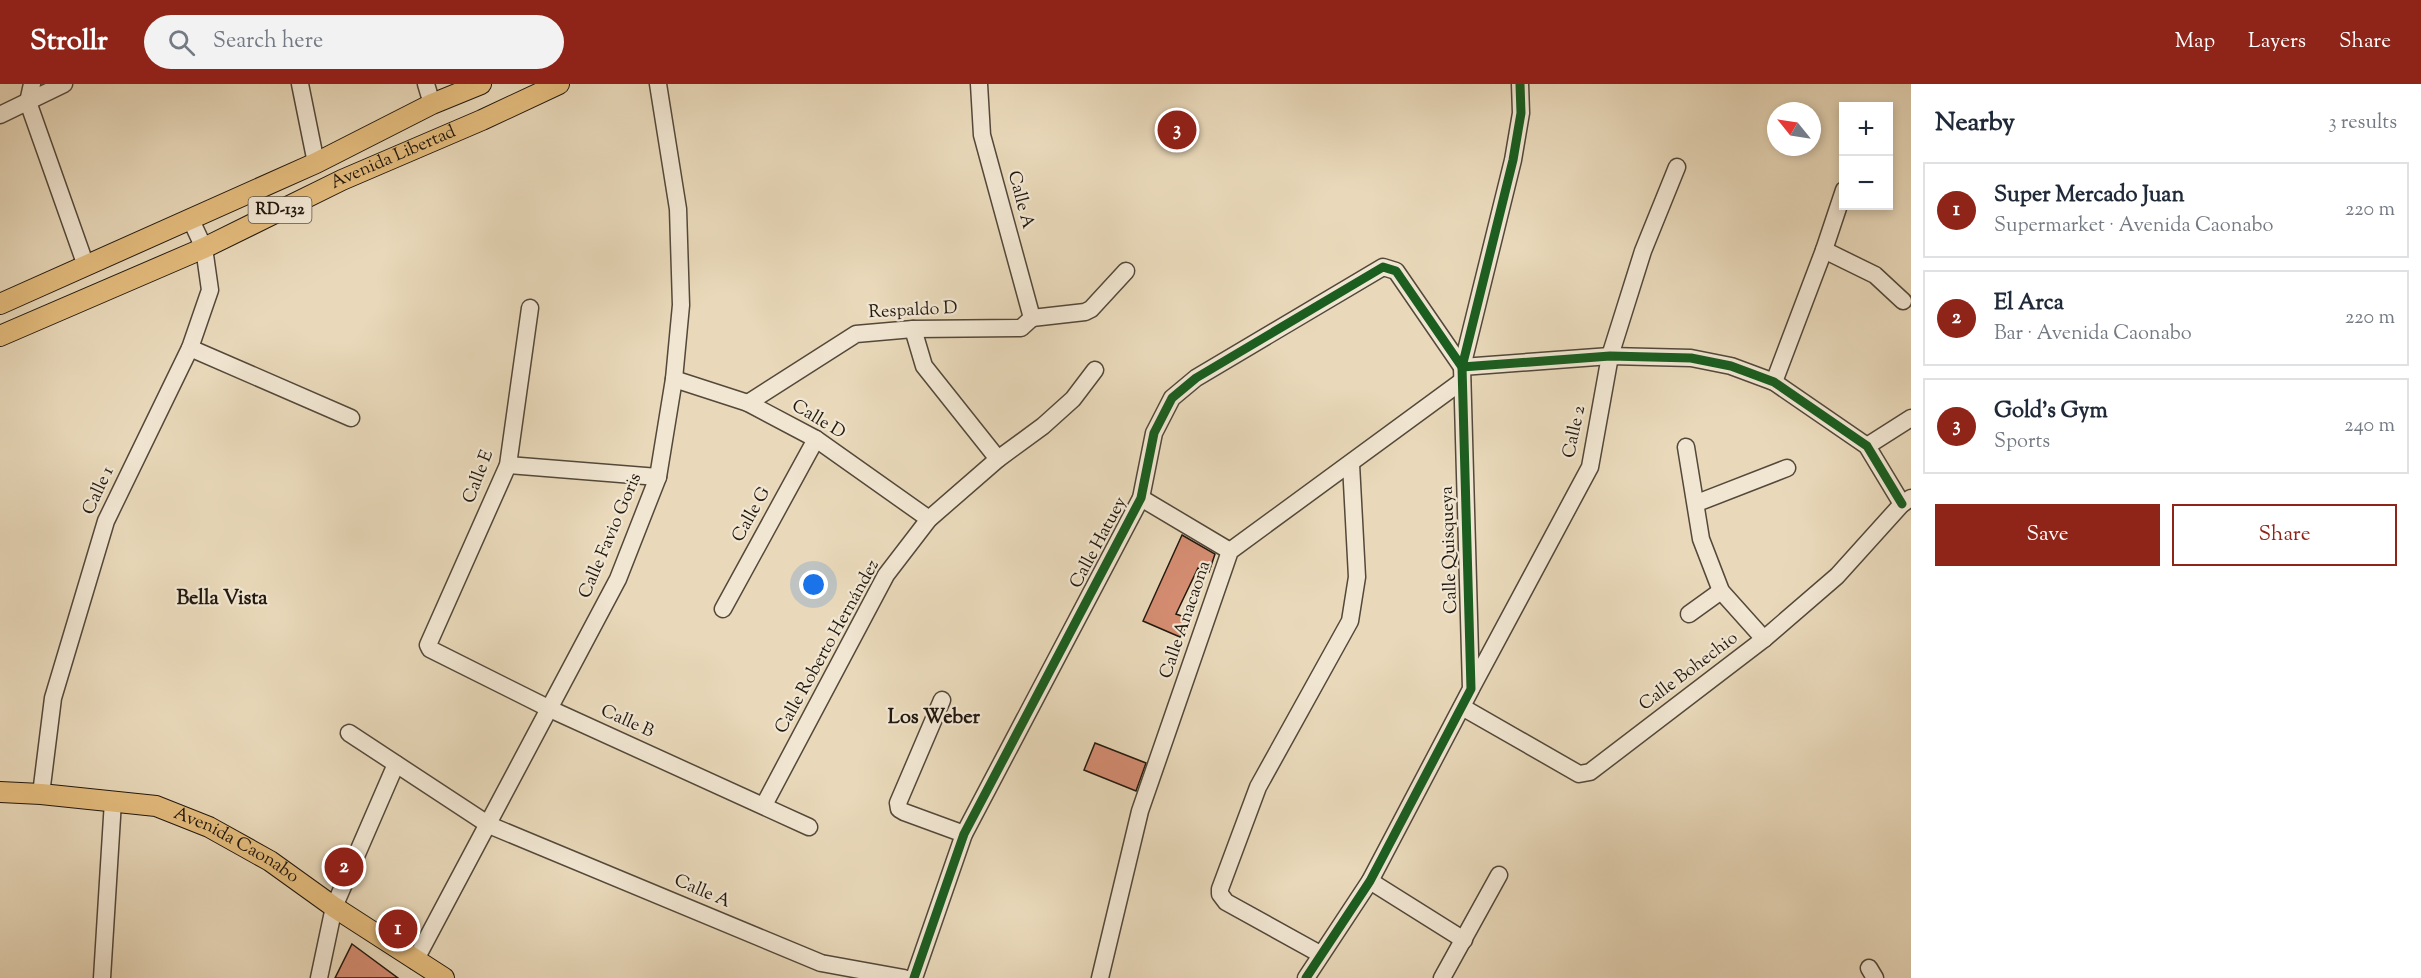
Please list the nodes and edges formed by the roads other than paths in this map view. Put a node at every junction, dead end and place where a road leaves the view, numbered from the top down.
1 (32, 84) edge
2 (64, 84) edge
3 (300, 84) edge
4 (426, 84) edge
5 (481, 84) edge
6 (559, 84) edge
7 (658, 84) edge
8 (979, 84) edge
9 (1520, 84) edge
10 (28, 102) junction
11 (432, 104) junction
12 (0, 115) edge
13 (316, 163) junction
14 (1677, 166) dead end
15 (1839, 205) edge
16 (190, 218) junction
17 (204, 248) junction
18 (1824, 250) junction
19 (86, 266) junction
20 (1126, 271) dead end
21 (1903, 301) dead end
22 (0, 304) edge
23 (530, 308) dead end
24 (1030, 320) junction
25 (913, 329) junction
26 (0, 336) edge
27 (190, 348) junction
28 (1610, 356) junction
29 (1095, 370) dead end
30 (1462, 374) junction
31 (674, 379) junction
32 (1774, 382) junction
33 (748, 403) junction
34 (351, 418) dead end
35 (1911, 418) edge
36 (816, 439) junction
37 (1866, 446) junction
38 (1686, 447) dead end
39 (998, 459) junction
40 (1351, 464) junction
41 (508, 465) junction
42 (1787, 468) dead end
43 (658, 477) junction
44 (1141, 498) junction
45 (1906, 501) edge
46 (1697, 503) junction
47 (929, 519) junction
48 (1230, 551) junction
49 (1721, 591) junction
50 (723, 609) dead end
51 (1689, 614) dead end
52 (1764, 639) junction
53 (430, 649) joint
54 (1471, 689) junction
55 (942, 700) dead end
56 (1462, 707) junction
57 (550, 709) junction
58 (349, 733) dead end
59 (396, 764) junction
60 (0, 792) edge
61 (41, 794) junction
62 (113, 801) junction
63 (764, 805) junction
64 (489, 825) junction
65 (809, 827) dead end
66 (964, 834) junction
67 (1499, 876) dead end
68 (1370, 881) junction
69 (334, 907) junction
70 (1464, 939) junction
71 (1320, 954) junction
72 (415, 961) junction
73 (102, 978) edge
74 (320, 978) edge
75 (444, 978) edge
76 (904, 978) edge
77 (914, 978) edge
78 (1100, 978) edge
79 (1306, 978) edge
80 (1442, 978) edge

1 - 10 street
2 - 10 street
3 - 13 street
4 - 11 street
5 - 11 main road, Avenida Libertad / RD-132
6 - 17 main road, Avenida Libertad / RD-132
7 - 31 street, Calle Favio Goris
8 - 24 street, Calle A
9 - 30 street, Calle Quisqueya
10 - 12 street
10 - 19 street
11 - 13 main road, Avenida Libertad / RD-132
13 - 16 main road, Avenida Libertad / RD-132
14 - 28 street, Calle 2
15 - 18 street
16 - 17 street, Calle 1
16 - 19 main road, Avenida Libertad / RD-132
17 - 26 main road, Avenida Libertad / RD-132
17 - 27 street, Calle 1
18 - 21 street
18 - 32 street
19 - 22 main road, Avenida Libertad / RD-132
20 - 24 street, Respaldo D
23 - 41 street, Calle E
24 - 25 street, Respaldo D
25 - 33 street, Respaldo D
25 - 39 street
27 - 34 street
27 - 61 street, Calle 1
28 - 30 street
28 - 32 street
28 - 54 street, Calle 2
29 - 39 street, Calle Roberto Hernández
30 - 40 street, Calle Anacaona
30 - 44 street, Calle Hatuey
30 - 54 street, Calle Quisqueya
31 - 33 street, Calle D
31 - 43 street, Calle Favio Goris
32 - 37 street
33 - 36 street, Calle D
35 - 37 street
36 - 47 street, Calle D
36 - 50 street, Calle G
37 - 45 street
38 - 46 street
39 - 47 street, Calle Roberto Hernández
40 - 48 street, Calle Anacaona
40 - 71 street
41 - 43 street
41 - 53 street, Calle E
42 - 46 street
43 - 57 street, Calle Favio Goris
44 - 48 street
44 - 66 street, Calle Hatuey
45 - 52 street, Calle Bohechio
46 - 49 street
47 - 63 street, Calle Roberto Hernández
48 - 78 street, Calle Anacaona
49 - 51 street
49 - 52 street
52 - 56 street, Calle Bohechio
53 - 57 street, Calle B
54 - 56 street, Calle Quisqueya
55 - 66 street
56 - 68 street, Calle Quisqueya
57 - 63 street, Calle B
57 - 64 street, Calle Favio Goris
58 - 59 street, Calle A
59 - 64 street, Calle A
59 - 69 street
60 - 61 main road, Avenida Caonabo
61 - 62 main road, Avenida Caonabo
62 - 69 main road, Avenida Caonabo
62 - 73 street
63 - 65 street, Calle B
64 - 72 street, Calle Favio Goris
64 - 76 street, Calle A
66 - 77 street, Calle Hatuey
67 - 70 street
68 - 70 street
68 - 71 street, Calle Quisqueya
69 - 72 main road, Avenida Caonabo
69 - 74 street
70 - 80 street
71 - 79 street, Calle Quisqueya
72 - 75 main road, Avenida Caonabo

